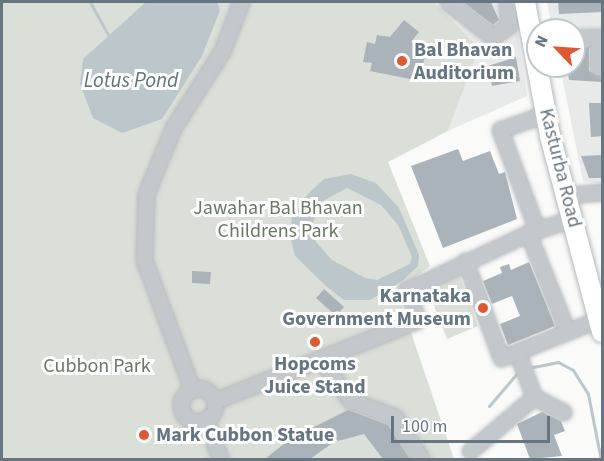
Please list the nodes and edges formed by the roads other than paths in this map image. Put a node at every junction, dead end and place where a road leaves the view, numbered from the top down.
1 (241, 2) edge
2 (448, 2) edge
3 (507, 2) edge
4 (525, 2) edge
5 (538, 2) edge
6 (541, 18) edge
7 (586, 38) edge
8 (603, 68) edge
9 (553, 78) edge
10 (545, 114) junction
11 (603, 192) edge
12 (579, 194) junction
13 (572, 219) junction
14 (533, 232) junction
15 (465, 261) junction
16 (603, 279) edge
17 (601, 325) edge
18 (567, 331) junction
19 (320, 360) junction
20 (521, 363) junction
21 (192, 389) junction
22 (534, 397) junction
23 (214, 401) junction
24 (563, 412) dead end
25 (205, 419) junction
26 (470, 451) dead end
27 (221, 459) edge
28 (422, 459) edge

1 - 21 street
2 - 3 street
4 - 10 main road, Kasturba Road
5 - 6 main road
7 - 8 street
9 - 12 main road, Kasturba Road
10 - 13 main road, Kasturba Road
10 - 14 street
11 - 12 street
12 - 16 main road, Kasturba Road
13 - 14 street
13 - 17 main road, Kasturba Road
14 - 15 street
14 - 18 street
15 - 19 street
15 - 20 street
17 - 18 street
18 - 20 street
19 - 23 street
19 - 28 street
20 - 22 street
21 - 23 street
21 - 25 street
22 - 24 street
22 - 26 street
23 - 25 street
25 - 27 street

